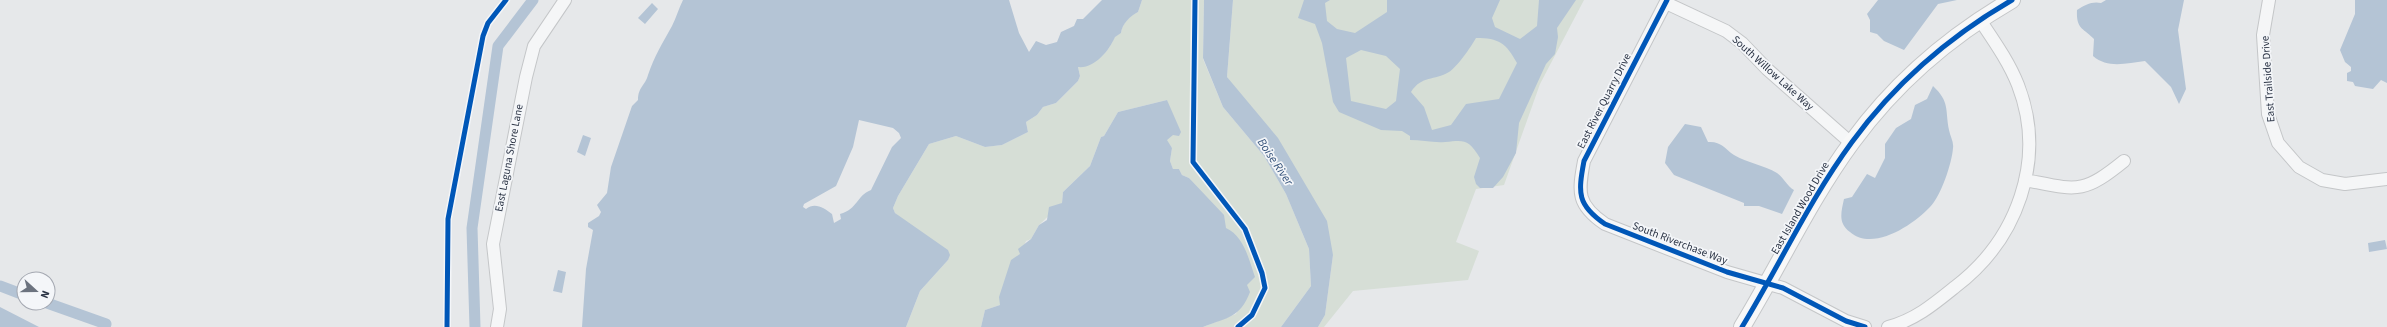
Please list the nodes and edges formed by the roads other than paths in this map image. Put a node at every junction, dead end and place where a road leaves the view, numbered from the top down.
1 (565, 0) edge
2 (2012, 0) edge
3 (2269, 0) edge
4 (1667, 1) edge
5 (1980, 20) junction
6 (1851, 143) junction
7 (2124, 161) dead end
8 (2387, 179) edge
9 (2026, 180) junction
10 (1589, 211) joint
11 (1768, 284) junction
12 (497, 327) edge
13 (1742, 327) edge
14 (1866, 327) edge
15 (1888, 327) edge

1 - 12 street, East Laguna Shore Lane
2 - 5 street, East Island Wood Drive
3 - 8 street, East Trailside Drive
4 - 6 street, South Willow Lake Way
4 - 10 street, East River Quarry Drive
5 - 6 street, East Island Wood Drive
5 - 9 street
6 - 11 street, East Island Wood Drive
7 - 9 street
9 - 15 street
10 - 11 street, South Riverchase Way
11 - 13 street, East Island Wood Drive
11 - 14 street, South Riverchase Way

